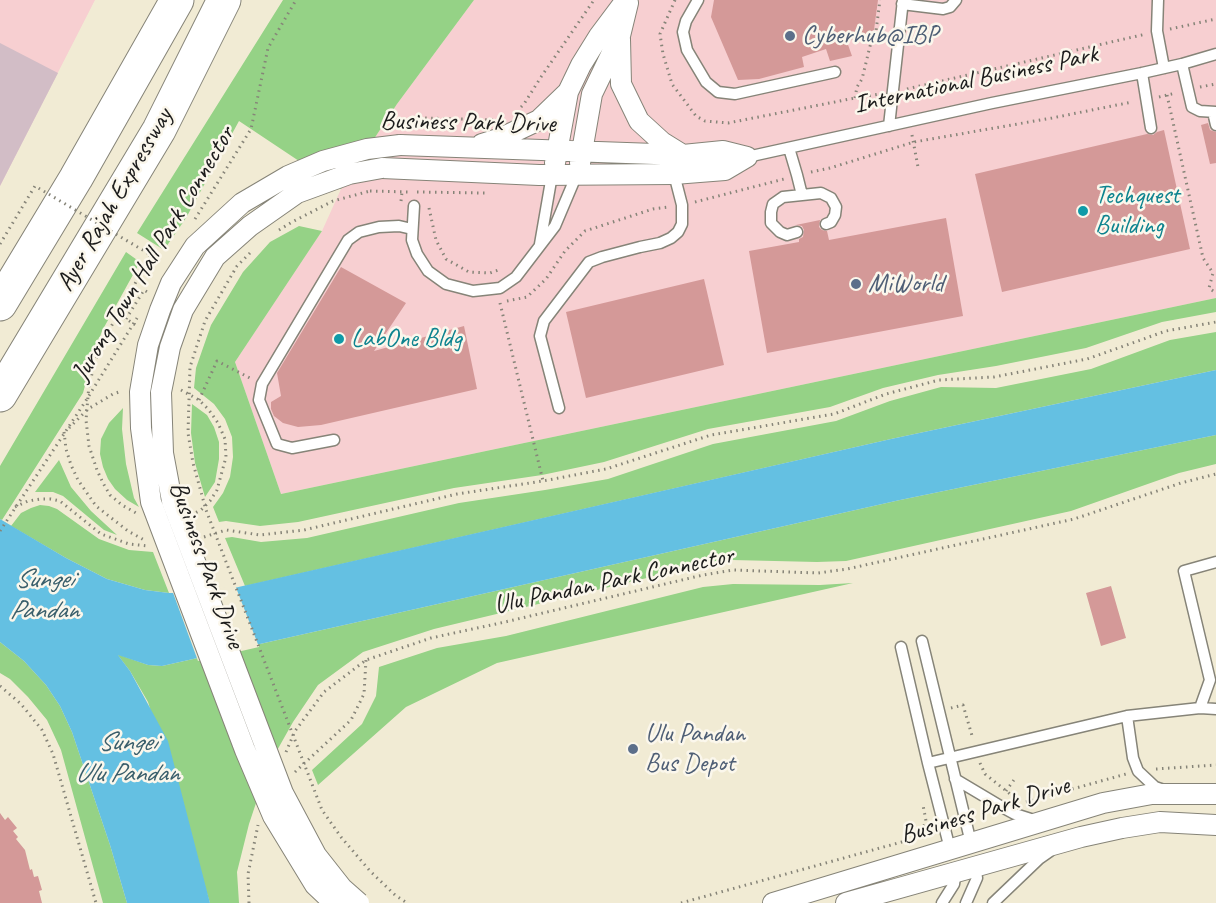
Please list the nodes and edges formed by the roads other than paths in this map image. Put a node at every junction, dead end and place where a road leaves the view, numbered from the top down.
1 (177, 0) edge
2 (224, 0) edge
3 (242, 0) edge
4 (627, 0) edge
5 (698, 0) edge
6 (957, 0) edge
7 (1158, 0) edge
8 (903, 2) edge
9 (620, 36) junction
10 (1216, 54) edge
11 (1182, 64) junction
12 (1164, 68) junction
13 (835, 72) dead end
14 (1142, 73) junction
15 (568, 92) junction
16 (1215, 112) edge
17 (1216, 125) edge
18 (889, 126) junction
19 (1151, 128) dead end
20 (159, 130) junction
21 (471, 147) junction
22 (789, 148) junction
23 (558, 151) junction
24 (582, 152) junction
25 (683, 155) junction
26 (747, 157) junction
27 (577, 174) junction
28 (674, 174) junction
29 (552, 175) junction
30 (802, 195) junction
31 (414, 206) road end
32 (826, 224) dead end
33 (412, 229) junction
34 (797, 232) dead end
35 (540, 245) junction
36 (0, 304) edge
37 (0, 395) edge
38 (559, 408) dead end
39 (334, 440) dead end
40 (1216, 562) edge
41 (922, 641) dead end
42 (901, 647) dead end
43 (1211, 659) edge
44 (1200, 708) junction
45 (1216, 708) edge
46 (1127, 716) junction
47 (951, 758) junction
48 (928, 763) junction
49 (955, 779) junction
50 (1175, 793) junction
51 (1216, 794) edge
52 (1039, 822) junction
53 (1216, 825) edge
54 (1070, 840) junction
55 (971, 843) junction
56 (950, 849) junction
57 (965, 869) junction
58 (859, 901) edge
59 (334, 903) edge
60 (359, 903) edge
61 (773, 903) edge
62 (942, 903) edge
63 (966, 903) edge
64 (993, 903) edge

1 - 36 highway, Ayer Rajah Expressway
2 - 20 highway, Ayer Rajah Expressway
3 - 20 highway
4 - 9 street
4 - 15 street
5 - 13 lane
6 - 8 lane
7 - 12 lane
8 - 18 lane
9 - 24 street
9 - 25 street
10 - 11 lane, International Business Park
11 - 12 lane, International Business Park
11 - 16 lane
12 - 14 lane, International Business Park
14 - 18 lane, International Business Park
14 - 19 lane
15 - 21 street
15 - 23 street
16 - 17 lane
18 - 22 lane, International Business Park
20 - 37 highway, Ayer Rajah Expressway
21 - 23 street, Business Park Drive
21 - 59 street, Business Park Drive, bridge
22 - 26 lane, International Business Park
22 - 30 lane
23 - 24 street, Business Park Drive
23 - 29 street
24 - 25 street, International Business Park
24 - 27 street
25 - 26 street, International Business Park
26 - 28 street, International Business Park
27 - 28 street, International Business Park
27 - 29 street, Business Park Drive
27 - 35 lane
28 - 38 lane
29 - 35 lane
29 - 60 street, Business Park Drive, bridge
30 - 32 lane
30 - 34 lane
31 - 33 lane
33 - 35 lane
33 - 39 lane
40 - 43 lane
41 - 47 lane
42 - 48 lane
43 - 44 lane
44 - 45 lane
44 - 46 lane
46 - 47 lane
46 - 50 lane
47 - 48 lane
47 - 49 lane
48 - 56 lane
49 - 52 lane
49 - 55 lane
50 - 51 street, Business Park Drive
50 - 52 street, Business Park Drive
52 - 55 street, Business Park Drive
53 - 54 street, Business Park Drive
54 - 57 street, Business Park Drive
54 - 64 lane
55 - 56 street, Business Park Drive
56 - 61 street, Business Park Drive
57 - 58 street, Business Park Drive
57 - 62 lane
57 - 63 lane

